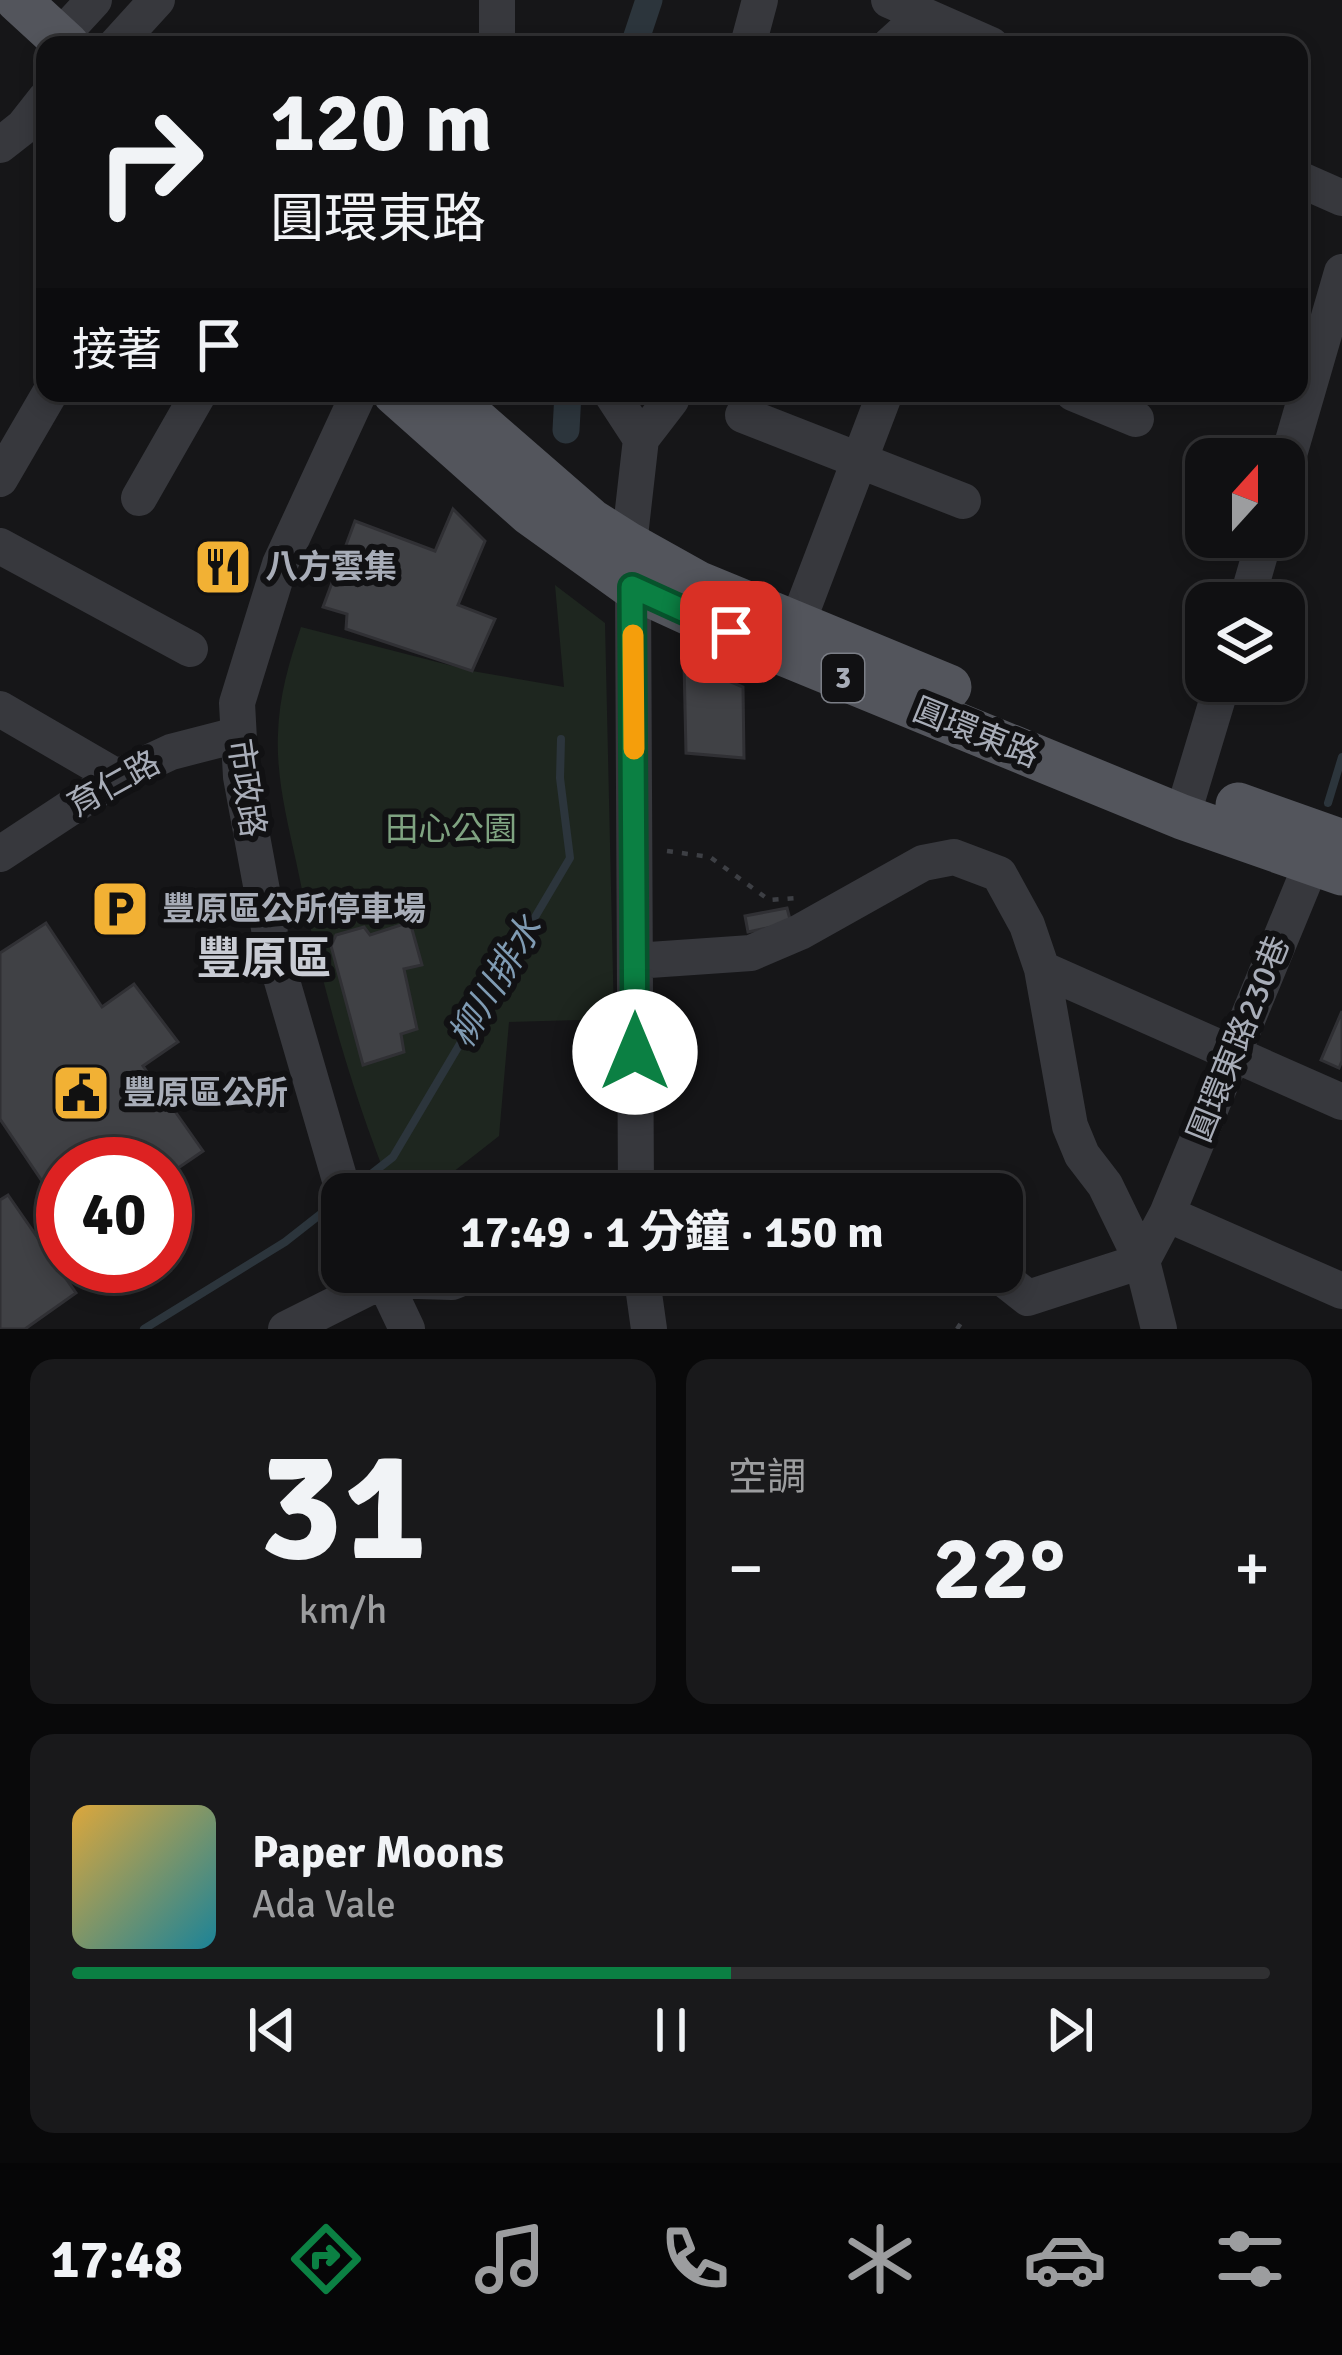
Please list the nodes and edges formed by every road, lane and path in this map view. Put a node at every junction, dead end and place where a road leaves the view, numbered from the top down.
1 (18, 0) edge
2 (94, 0) edge
3 (157, 0) edge
4 (497, 0) edge
5 (760, 0) edge
6 (889, 0) edge
7 (942, 13) edge
8 (0, 26) edge
9 (47, 36) edge
10 (67, 36) edge
11 (124, 36) edge
12 (497, 36) edge
13 (750, 36) edge
14 (905, 36) edge
15 (978, 36) edge
16 (36, 41) edge
17 (36, 110) edge
18 (0, 145) edge
19 (1308, 183) edge
20 (1342, 198) edge
21 (1342, 272) edge
22 (1308, 389) edge
23 (45, 402) edge
24 (194, 402) edge
25 (355, 402) edge
26 (405, 402) edge
27 (454, 402) edge
28 (617, 402) edge
29 (669, 402) edge
30 (882, 402) edge
31 (1095, 402) edge
32 (1304, 402) edge
33 (743, 415) dead end
34 (1136, 419) dead end
35 (1294, 438) edge
36 (640, 439) junction
37 (859, 460) junction
38 (0, 479) edge
39 (139, 498) dead end
40 (963, 501) dead end
41 (0, 546) edge
42 (631, 566) junction
43 (797, 624) junction
44 (190, 649) dead end
45 (1217, 702) edge
46 (0, 709) edge
47 (237, 735) junction
48 (117, 777) junction
49 (1187, 803) junction
50 (635, 847) junction
51 (0, 854) edge
52 (1331, 860) edge
53 (814, 888) dead end
54 (635, 962) junction
55 (1042, 969) junction
56 (464, 998) dead end
57 (500, 1020) dead end
58 (1234, 1054) junction
59 (1342, 1102) edge
60 (337, 1173) edge
61 (636, 1173) edge
62 (1167, 1214) junction
63 (1142, 1261) junction
64 (1342, 1291) edge
65 (351, 1293) edge
66 (390, 1293) edge
67 (644, 1293) edge
68 (1022, 1293) edge
69 (286, 1329) edge
70 (407, 1329) edge
71 (649, 1329) edge
72 (1159, 1329) edge

1 - 9 main road
2 - 10 street
3 - 11 street
4 - 12 street
5 - 13 street
6 - 7 street
7 - 14 street
7 - 15 street
8 - 16 main road
17 - 18 street
19 - 20 street
21 - 22 street
23 - 38 street
24 - 39 street
25 - 47 street, 市政路
26 - 42 main road, 圓環東路 / 3
27 - 42 main road, 圓環東路 / 3
28 - 36 street
29 - 36 street
30 - 37 street
31 - 34 street
32 - 35 street
33 - 37 street
36 - 42 street
37 - 40 street
37 - 43 street
41 - 44 street
42 - 43 main road, 圓環東路 / 3
42 - 49 main road, 圓環東路 / 3
42 - 50 street
43 - 49 main road, 圓環東路 / 3
45 - 49 street
46 - 48 street
47 - 48 street, 育仁路
47 - 60 street, 市政路
48 - 51 street, 育仁路
49 - 52 main road, 圓環東路 / 3
50 - 53 path
50 - 54 street
52 - 58 street, 圓環東路230巷
54 - 55 street
54 - 61 street
55 - 58 street
55 - 63 street
56 - 57 path
58 - 59 street
58 - 62 street, 圓環東路230巷
62 - 63 street, 圓環東路230巷
62 - 64 street
63 - 68 street
63 - 72 street
65 - 69 street
66 - 70 street
67 - 71 street

